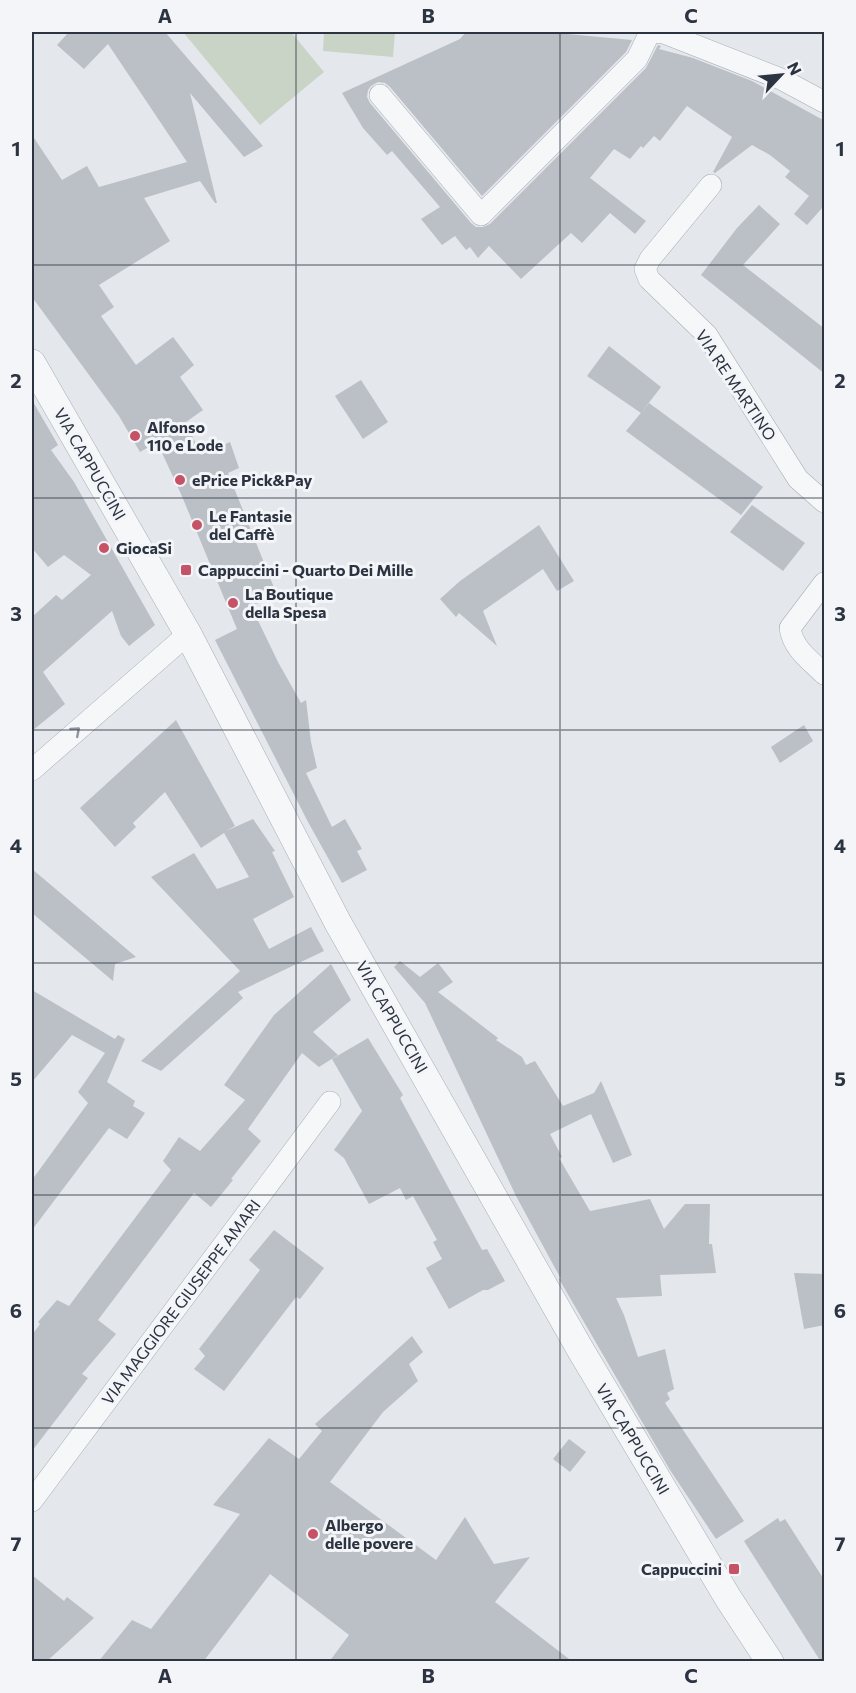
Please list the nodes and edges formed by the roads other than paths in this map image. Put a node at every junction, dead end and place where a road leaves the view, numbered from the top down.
1 (651, 32) edge
2 (380, 95) dead end
3 (825, 102) edge
4 (711, 184) dead end
5 (32, 363) edge
6 (825, 502) edge
7 (825, 583) edge
8 (188, 634) junction
9 (825, 674) edge
10 (32, 770) edge
11 (330, 1102) dead end
12 (32, 1501) edge
13 (770, 1662) edge

1 - 2 street
1 - 3 street
4 - 6 street, VIA RE MARTINO
5 - 8 street, VIA CAPPUCCINI
7 - 9 street
10 -> 8 street
8 - 13 street, VIA CAPPUCCINI
11 - 12 street, VIA MAGGIORE GIUSEPPE AMARI

